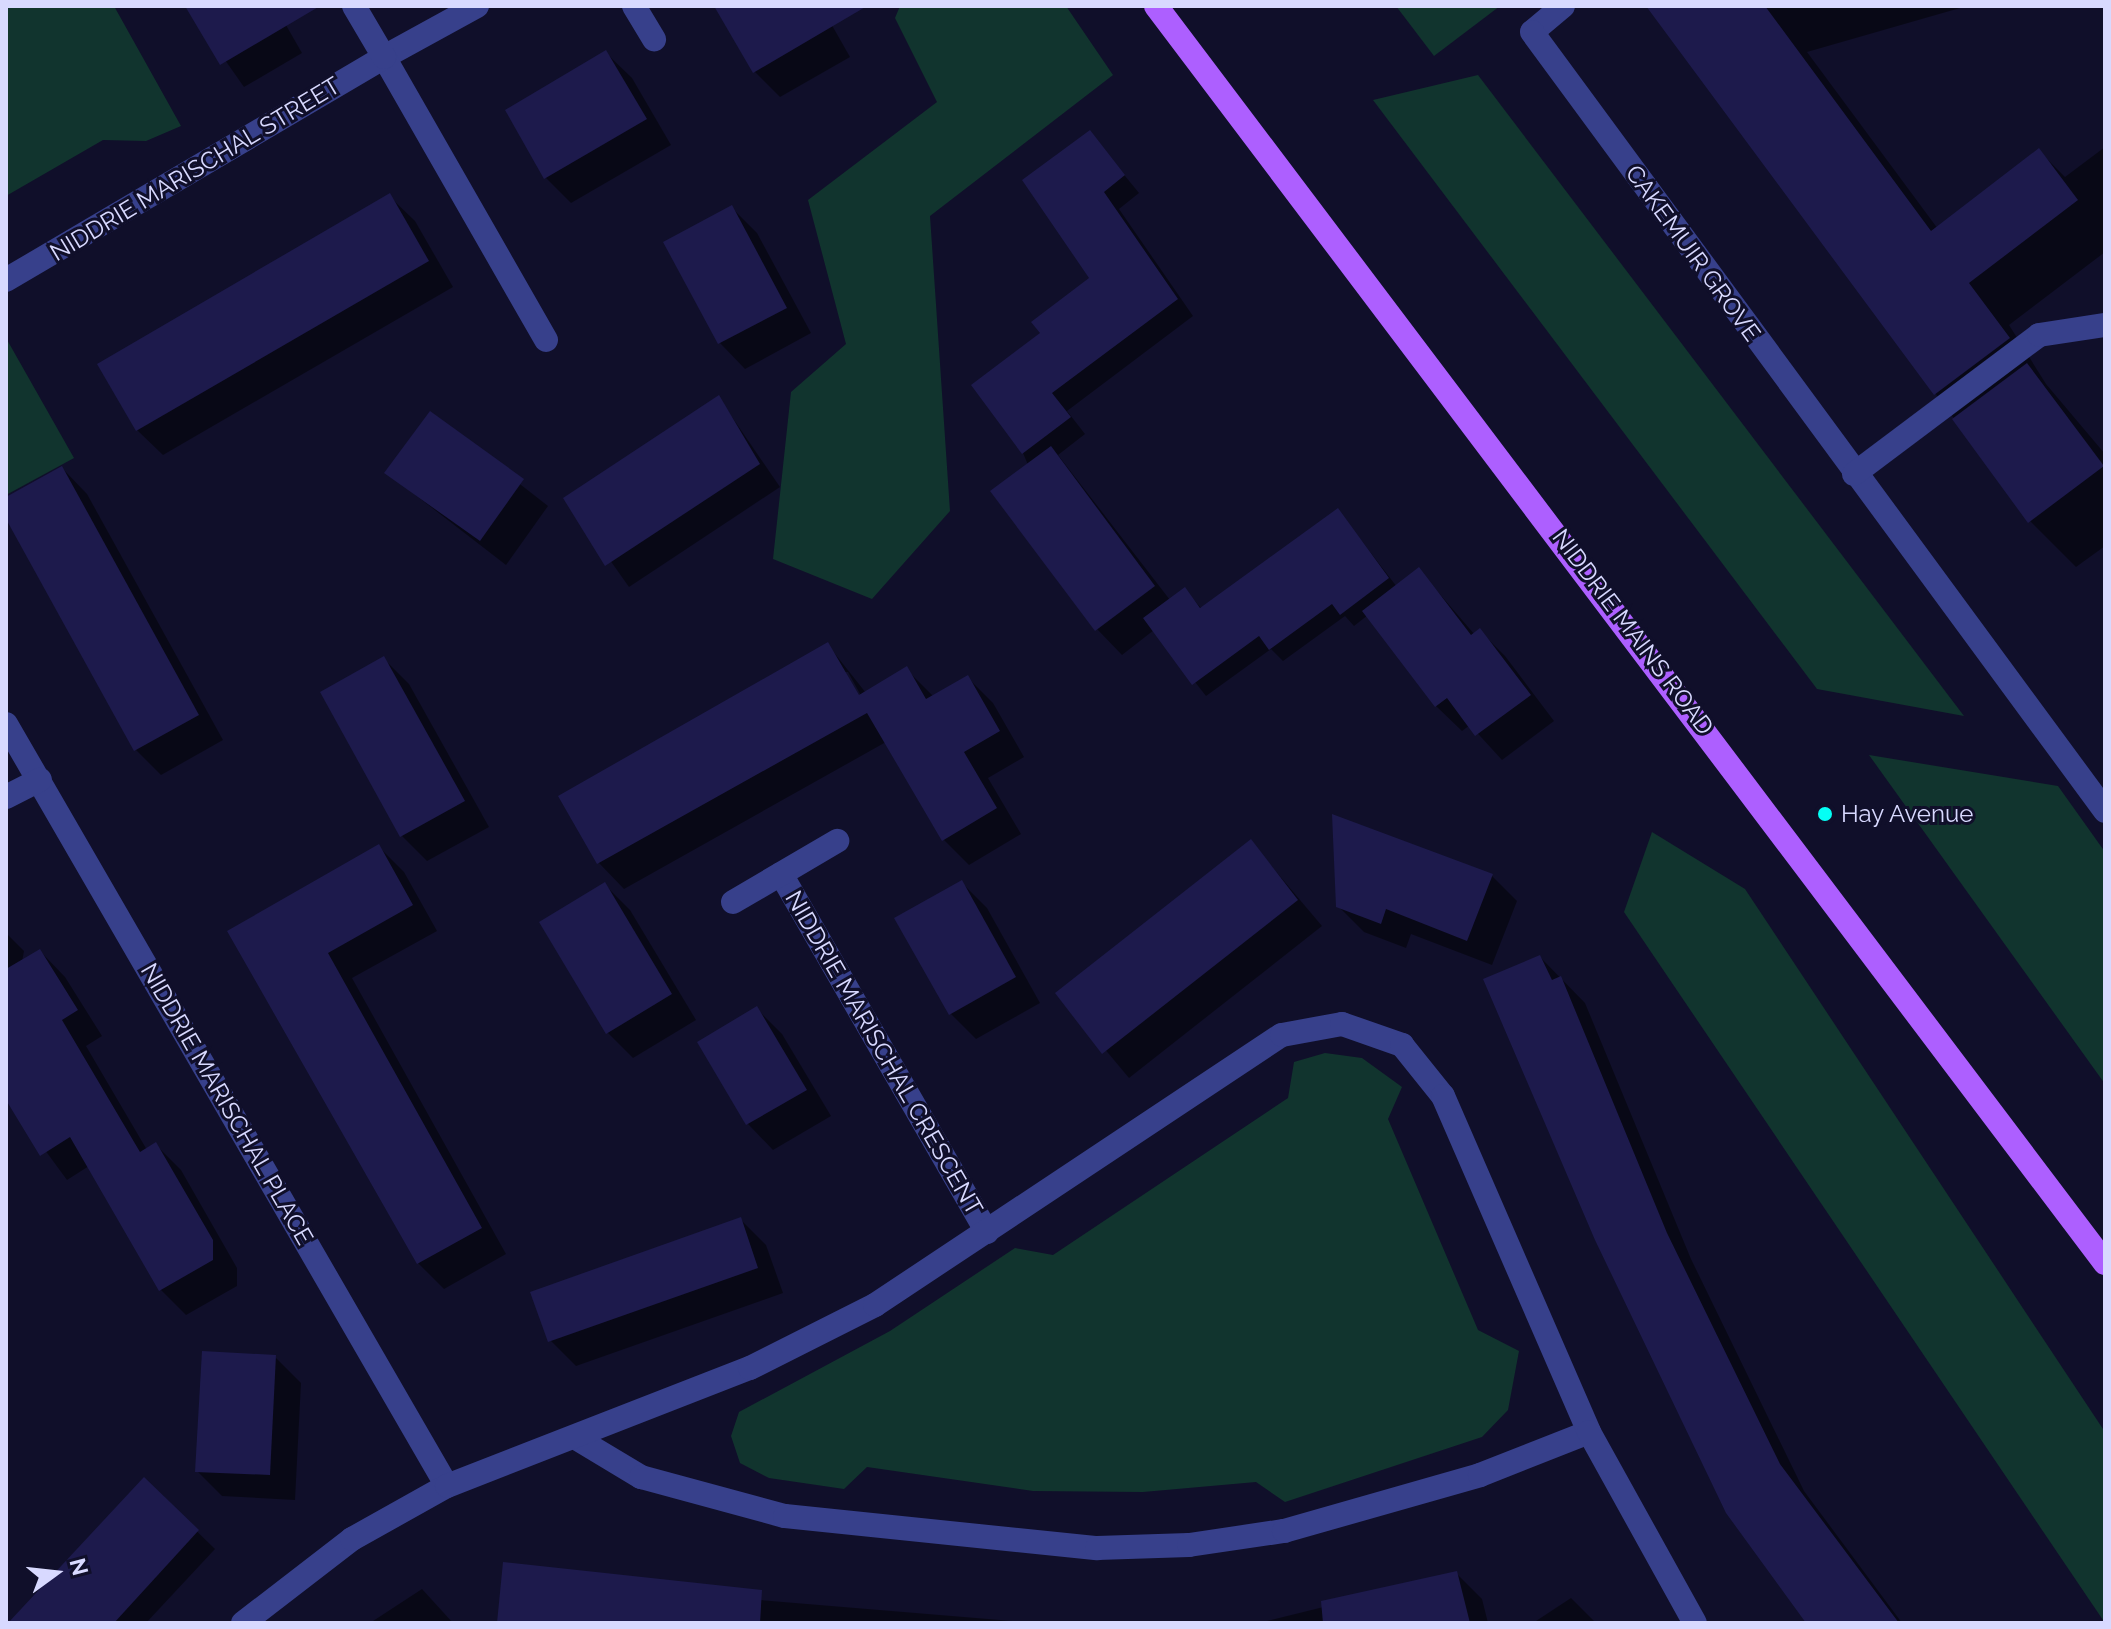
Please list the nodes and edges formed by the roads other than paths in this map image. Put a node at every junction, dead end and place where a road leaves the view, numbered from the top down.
1 (354, 6) edge
2 (477, 6) edge
3 (634, 6) edge
4 (1156, 6) edge
5 (1563, 6) edge
6 (654, 39) dead end
7 (384, 57) junction
8 (6, 280) edge
9 (2105, 325) edge
10 (546, 340) dead end
11 (1854, 474) junction
12 (6, 724) edge
13 (40, 780) junction
14 (6, 797) edge
15 (2105, 811) edge
16 (837, 841) dead end
17 (781, 874) junction
18 (733, 902) dead end
19 (987, 1232) junction
20 (2105, 1263) edge
21 (1589, 1432) junction
22 (576, 1438) junction
23 (447, 1486) junction
24 (243, 1623) edge
25 (1695, 1623) edge

1 - 7 street
2 - 7 street, NIDDRIE MARISCHAL STREET
3 - 6 street
4 - 20 main road, NIDDRIE MAINS ROAD
5 - 11 street, CAKEMUIR GROVE
7 - 8 street, NIDDRIE MARISCHAL STREET
7 - 10 street
9 - 11 street
11 - 15 street, CAKEMUIR GROVE
12 - 13 street, NIDDRIE MARISCHAL PLACE
13 - 14 street
13 - 23 street, NIDDRIE MARISCHAL PLACE
16 - 17 street, NIDDRIE MARISCHAL CRESCENT
17 - 18 street, NIDDRIE MARISCHAL CRESCENT
17 - 19 street, NIDDRIE MARISCHAL CRESCENT
19 - 21 street, NIDDRIE MARISCHAL CRESCENT
19 - 22 street, NIDDRIE MARISCHAL CRESCENT
21 - 22 street
21 - 25 street, NIDDRIE MARISCHAL CRESCENT
22 - 23 street, NIDDRIE MARISCHAL CRESCENT
23 - 24 street, NIDDRIE MARISCHAL CRESCENT

